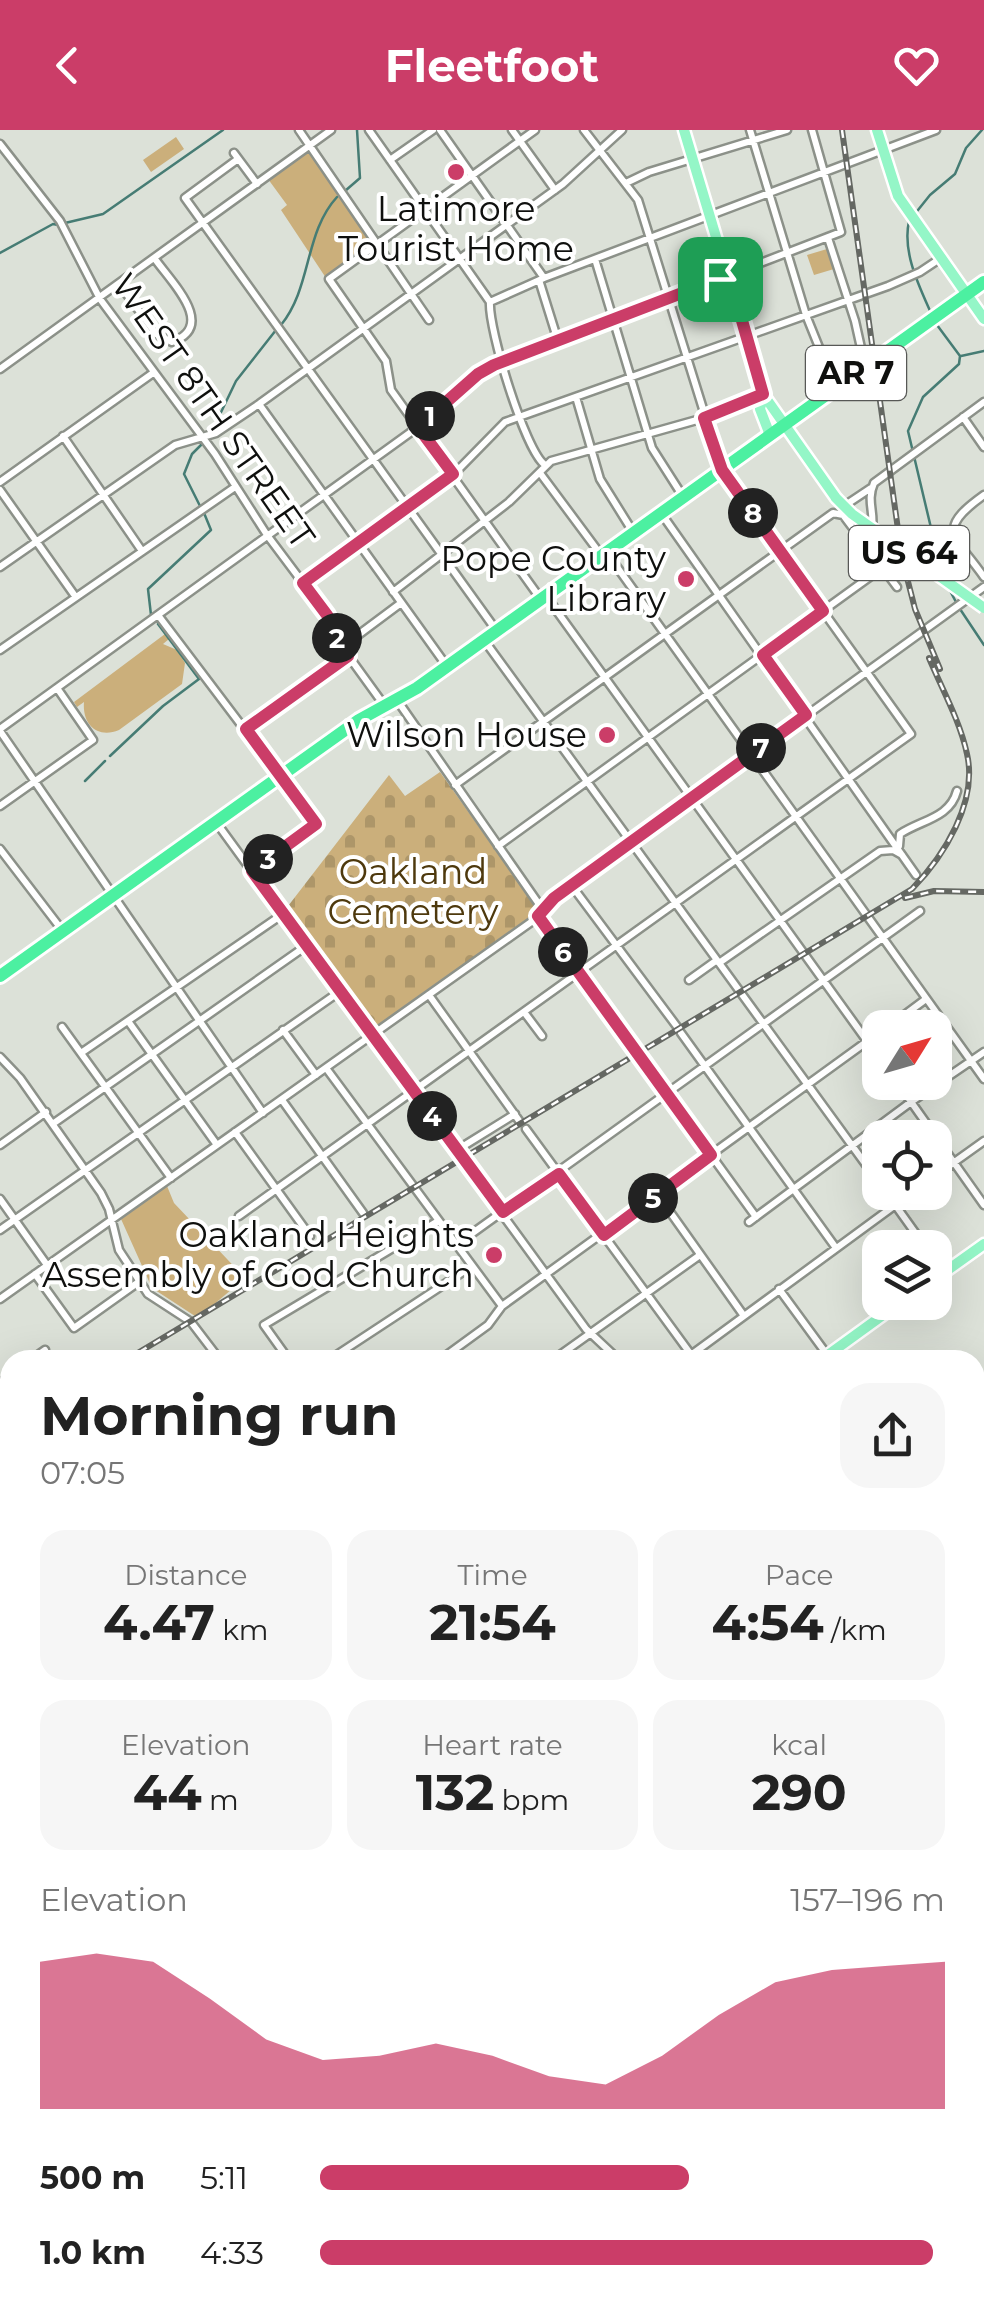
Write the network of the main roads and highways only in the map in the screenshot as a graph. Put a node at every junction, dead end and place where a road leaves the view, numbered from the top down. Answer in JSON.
{"nodes":[{"id":1,"x":684,"y":130,"type":"edge"},
{"id":2,"x":877,"y":130,"type":"edge"},
{"id":3,"x":984,"y":282,"type":"edge"},
{"id":4,"x":966,"y":294,"type":"junction"},
{"id":5,"x":984,"y":319,"type":"edge"},
{"id":6,"x":763,"y":394,"type":"junction"},
{"id":7,"x":784,"y":426,"type":"junction"},
{"id":8,"x":770,"y":435,"type":"junction"},
{"id":9,"x":984,"y":608,"type":"edge"},
{"id":10,"x":0,"y":976,"type":"edge"},
{"id":11,"x":984,"y":1244,"type":"edge"},
{"id":12,"x":952,"y":1267,"type":"edge"},
{"id":13,"x":877,"y":1320,"type":"edge"},
{"id":14,"x":838,"y":1350,"type":"edge"}],
"edges":[{"from":1,"to":6,"type":"main road","number":"US 64"},
{"from":2,"to":4,"type":"main road"},
{"from":3,"to":4,"type":"highway","number":"AR 7"},
{"from":4,"to":5,"type":"main road"},
{"from":4,"to":7,"type":"highway","number":"AR 7"},
{"from":6,"to":7,"type":"main road","number":"US 64"},
{"from":6,"to":8,"type":"main road"},
{"from":7,"to":8,"type":"highway","number":"AR 7"},
{"from":7,"to":9,"type":"main road","number":"US 64","bridge":true},
{"from":8,"to":10,"type":"highway","number":"AR 7"},
{"from":11,"to":12,"type":"main road"},
{"from":13,"to":14,"type":"main road"}]}
